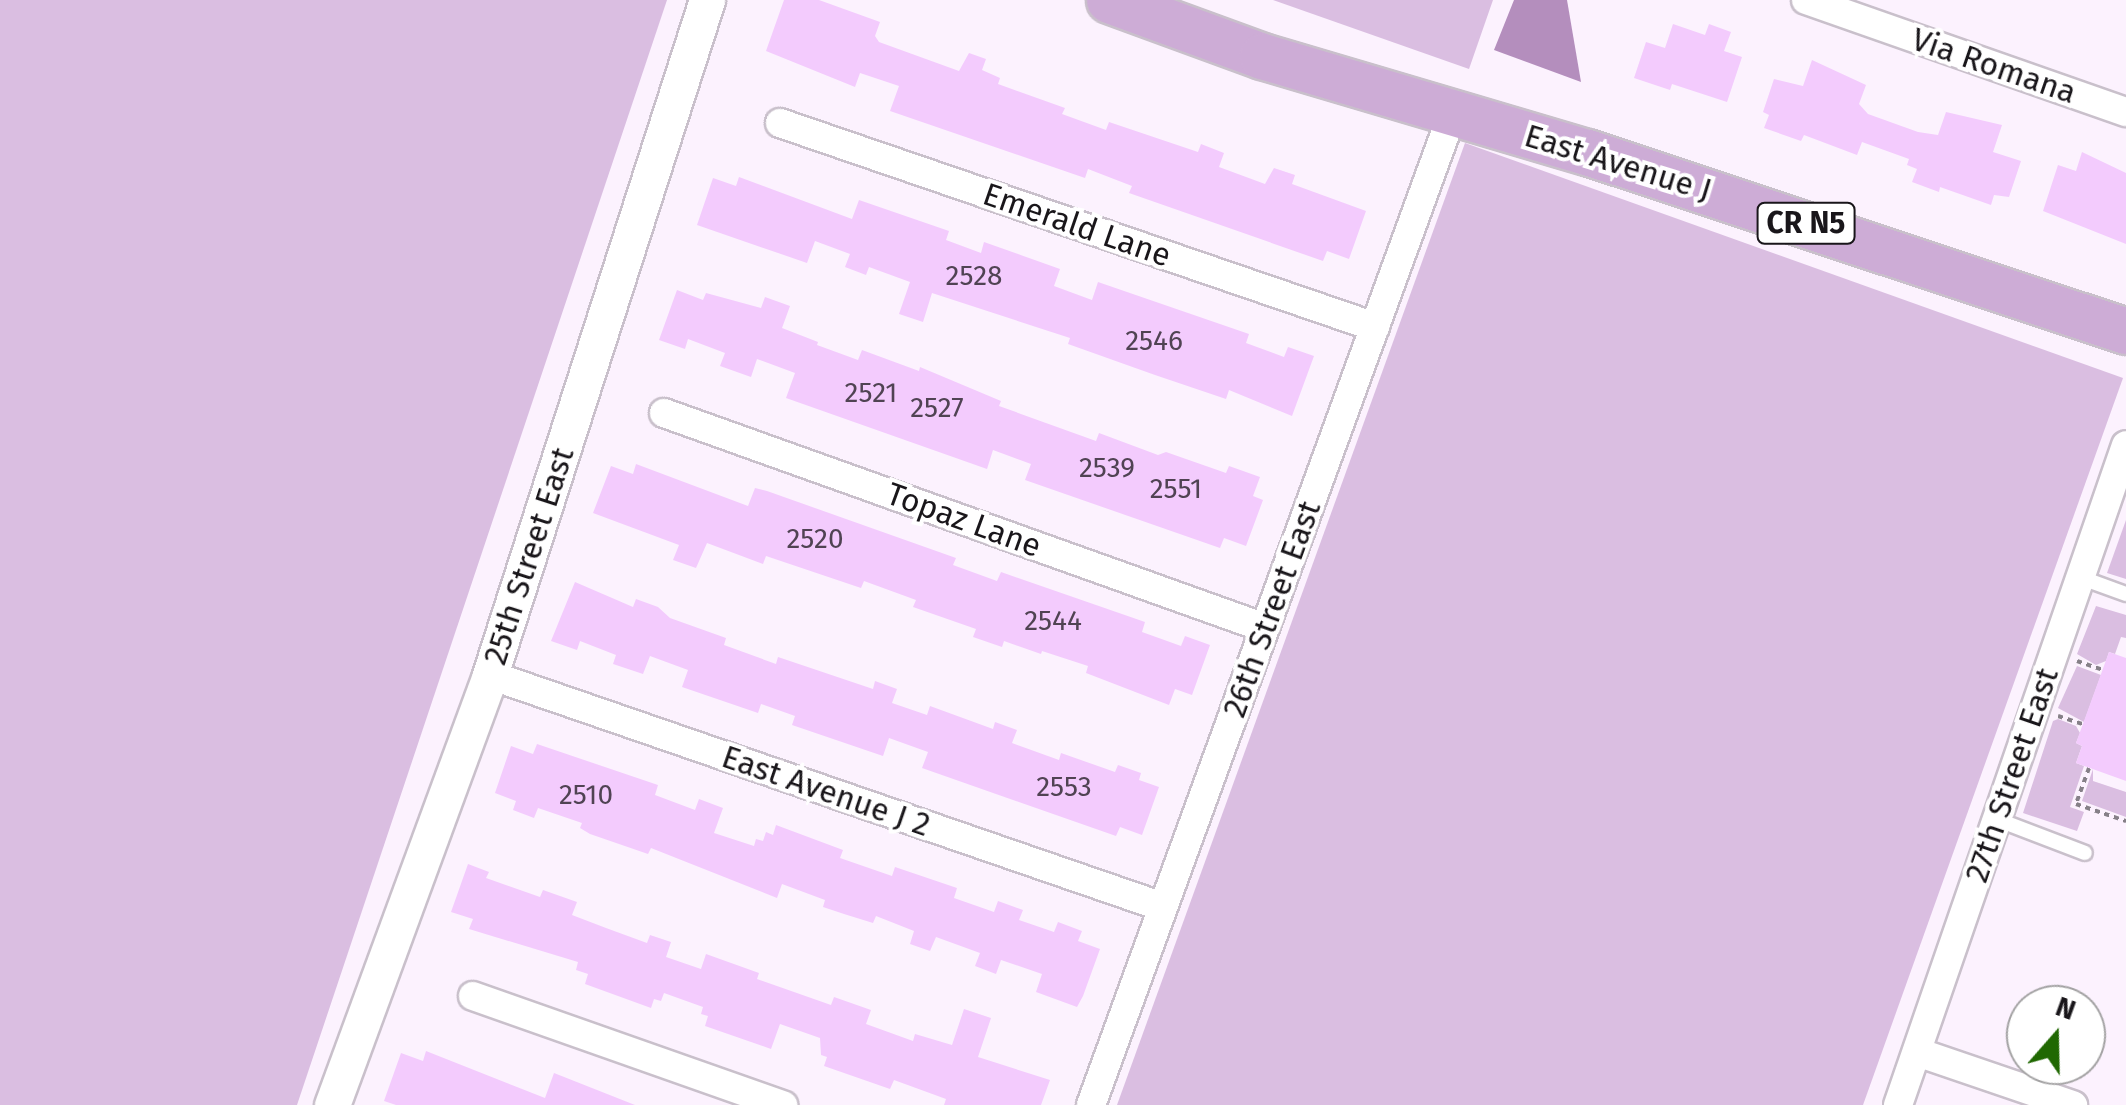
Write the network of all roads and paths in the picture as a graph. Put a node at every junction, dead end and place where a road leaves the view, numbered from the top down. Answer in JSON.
{"nodes":[{"id":1,"x":707,"y":0,"type":"edge"},
{"id":2,"x":1109,"y":0,"type":"edge"},
{"id":3,"x":1806,"y":0,"type":"edge"},
{"id":4,"x":1453,"y":112,"type":"junction"},
{"id":5,"x":2126,"y":112,"type":"edge"},
{"id":6,"x":780,"y":123,"type":"dead end"},
{"id":7,"x":1374,"y":326,"type":"junction"},
{"id":8,"x":2126,"y":331,"type":"edge"},
{"id":9,"x":664,"y":413,"type":"dead end"},
{"id":10,"x":2126,"y":445,"type":"edge"},
{"id":11,"x":2082,"y":578,"type":"junction"},
{"id":12,"x":2126,"y":594,"type":"edge"},
{"id":13,"x":1264,"y":628,"type":"junction"},
{"id":14,"x":2073,"y":660,"type":"dead end"},
{"id":15,"x":2102,"y":670,"type":"dead end"},
{"id":16,"x":490,"y":675,"type":"junction"},
{"id":17,"x":2054,"y":714,"type":"dead end"},
{"id":18,"x":2083,"y":724,"type":"dead end"},
{"id":19,"x":2089,"y":768,"type":"dead end"},
{"id":20,"x":1996,"y":820,"type":"junction"},
{"id":21,"x":2126,"y":821,"type":"edge"},
{"id":22,"x":2085,"y":853,"type":"dead end"},
{"id":23,"x":1162,"y":907,"type":"junction"},
{"id":24,"x":473,"y":996,"type":"dead end"},
{"id":25,"x":1917,"y":1052,"type":"junction"},
{"id":26,"x":332,"y":1105,"type":"edge"},
{"id":27,"x":783,"y":1105,"type":"edge"},
{"id":28,"x":1091,"y":1105,"type":"edge"},
{"id":29,"x":1898,"y":1105,"type":"edge"},
{"id":30,"x":2073,"y":1105,"type":"edge"}],
"edges":[{"from":1,"to":16,"type":"street","name":"25th Street East"},
{"from":2,"to":4,"type":"main road","name":"East Avenue J","number":"CR N5"},
{"from":3,"to":5,"type":"street","name":"Via Romana"},
{"from":4,"to":7,"type":"street","name":"26th Street East"},
{"from":4,"to":8,"type":"main road","name":"East Avenue J","number":"CR N5"},
{"from":6,"to":7,"type":"street","name":"Emerald Lane"},
{"from":7,"to":13,"type":"street","name":"26th Street East"},
{"from":9,"to":13,"type":"street","name":"Topaz Lane"},
{"from":10,"to":11,"type":"street","name":"27th Street East"},
{"from":11,"to":12,"type":"lane"},
{"from":11,"to":20,"type":"street","name":"27th Street East"},
{"from":13,"to":23,"type":"street","name":"26th Street East"},
{"from":14,"to":15,"type":"path"},
{"from":16,"to":23,"type":"street","name":"East Avenue J 2"},
{"from":16,"to":26,"type":"street","name":"25th Street East"},
{"from":17,"to":18,"type":"path"},
{"from":19,"to":21,"type":"path"},
{"from":20,"to":22,"type":"lane"},
{"from":20,"to":25,"type":"street","name":"27th Street East"},
{"from":23,"to":28,"type":"street","name":"26th Street East"},
{"from":24,"to":27,"type":"street"},
{"from":25,"to":29,"type":"street","name":"27th Street East"},
{"from":25,"to":30,"type":"street"}]}
